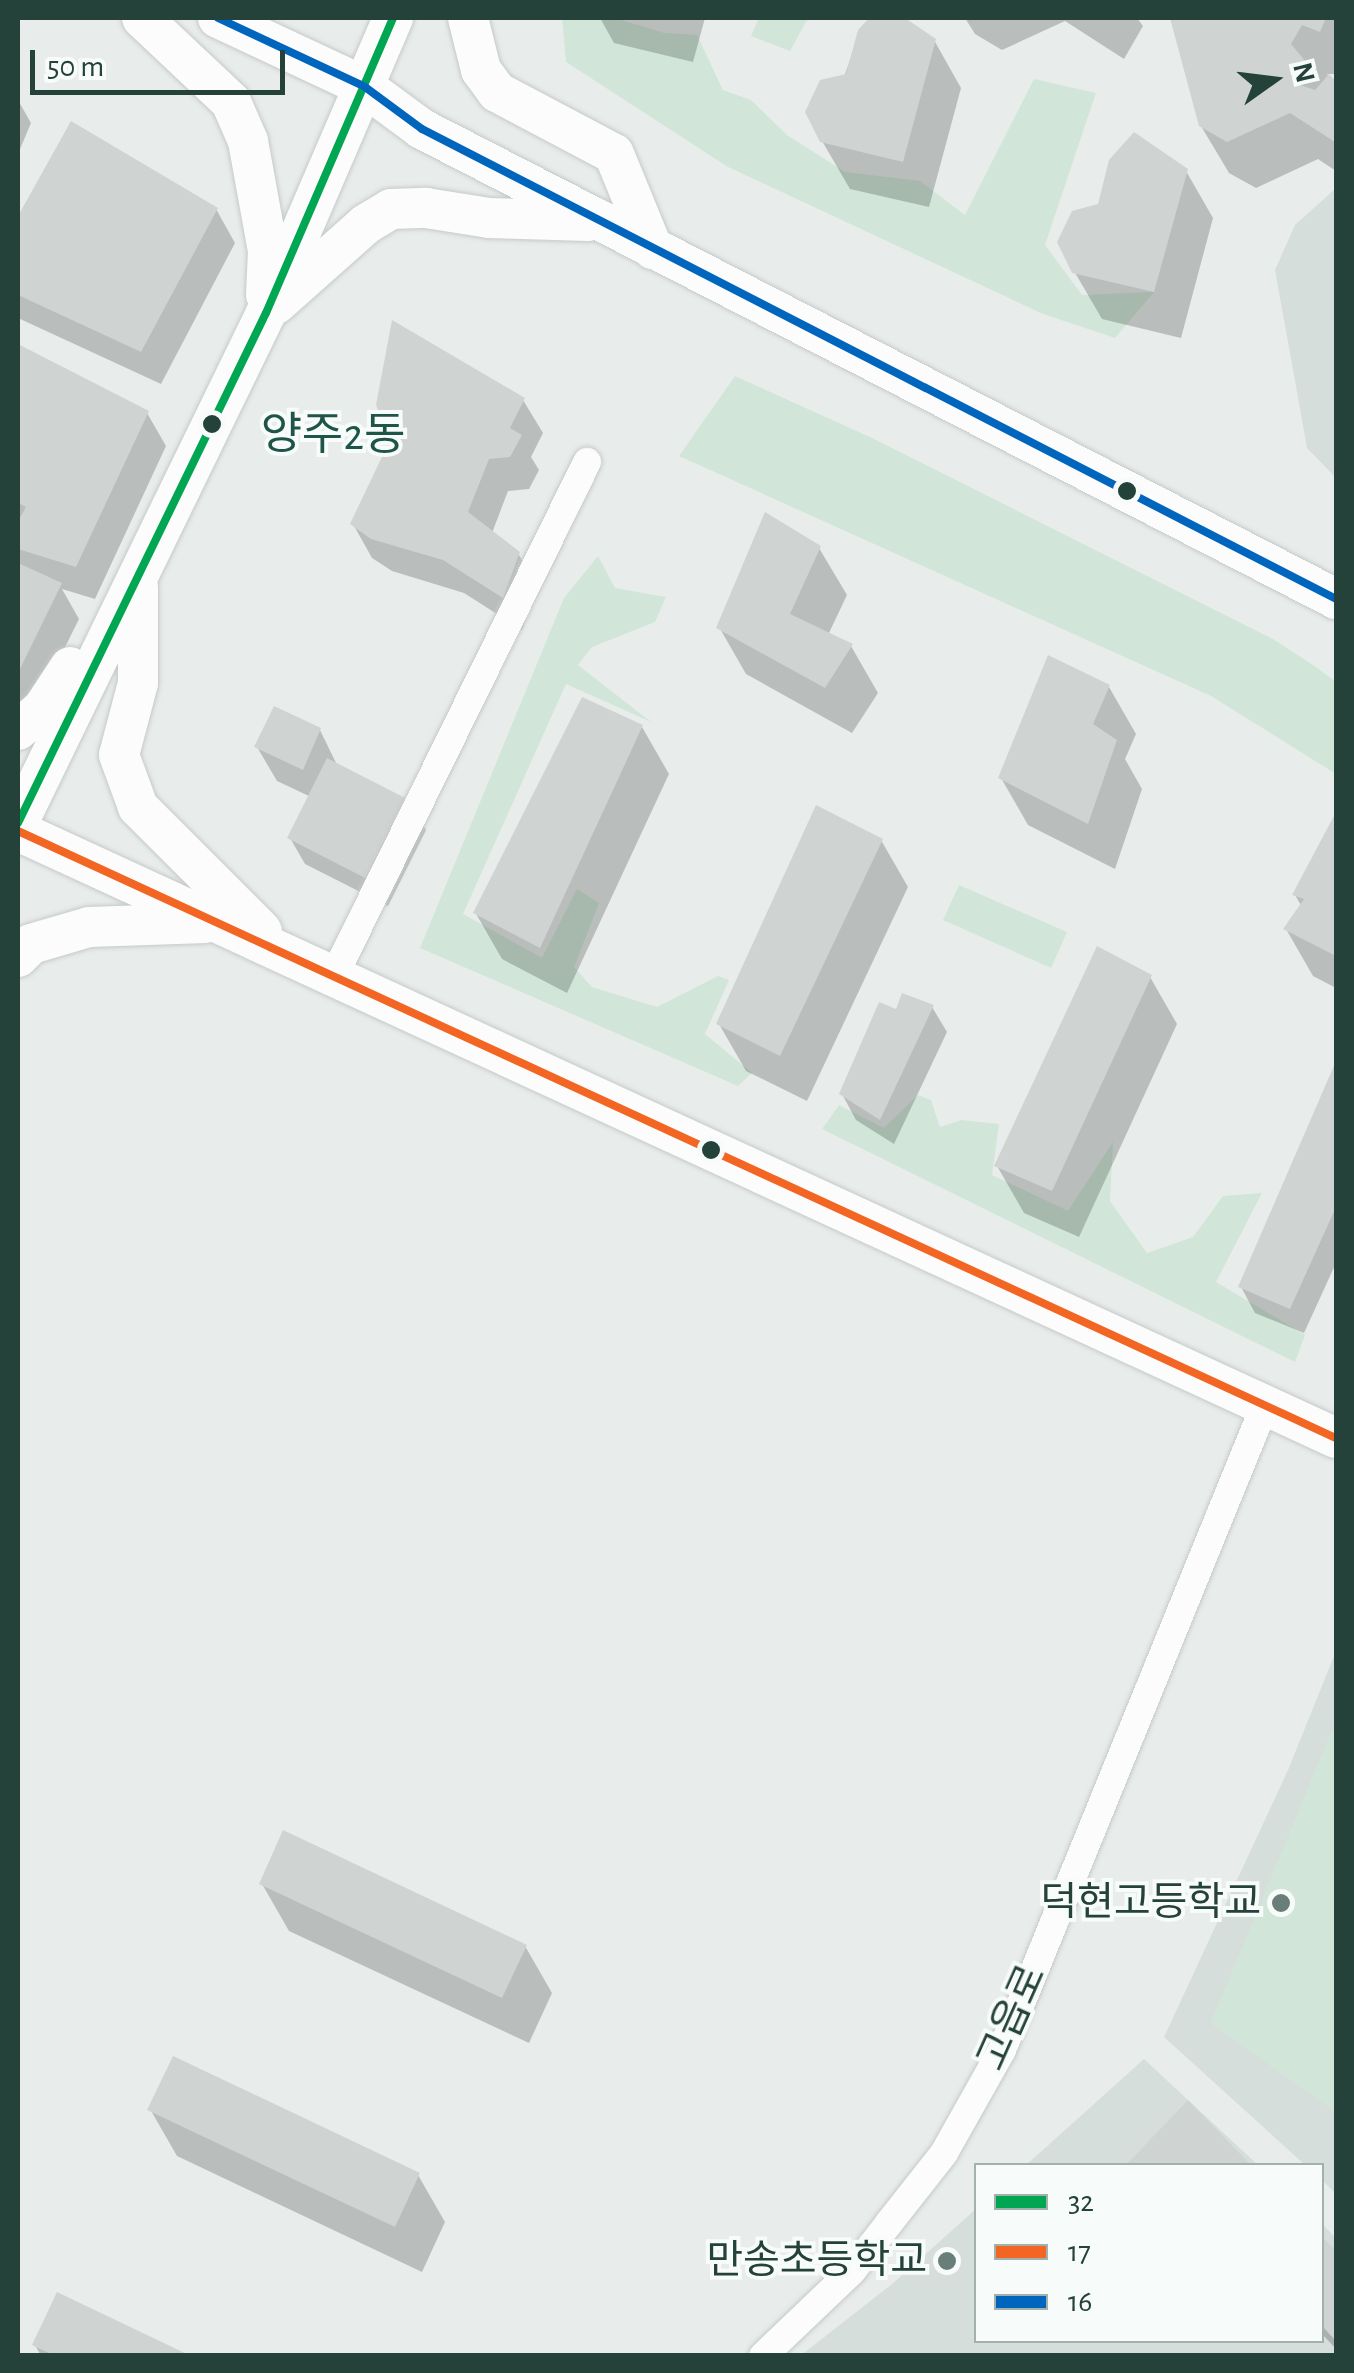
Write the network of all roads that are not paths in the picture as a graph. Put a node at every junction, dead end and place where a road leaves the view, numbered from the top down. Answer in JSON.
{"nodes":[{"id":1,"x":142,"y":18,"type":"edge"},
{"id":2,"x":218,"y":18,"type":"edge"},
{"id":3,"x":393,"y":18,"type":"edge"},
{"id":4,"x":468,"y":18,"type":"edge"},
{"id":5,"x":365,"y":87,"type":"junction"},
{"id":6,"x":601,"y":222,"type":"junction"},
{"id":7,"x":652,"y":249,"type":"junction"},
{"id":8,"x":266,"y":313,"type":"junction"},
{"id":9,"x":587,"y":462,"type":"dead end"},
{"id":10,"x":156,"y":539,"type":"junction"},
{"id":11,"x":138,"y":576,"type":"junction"},
{"id":12,"x":1336,"y":598,"type":"edge"},
{"id":13,"x":18,"y":730,"type":"edge"},
{"id":14,"x":18,"y":827,"type":"edge"},
{"id":15,"x":216,"y":922,"type":"junction"},
{"id":16,"x":287,"y":955,"type":"junction"},
{"id":17,"x":18,"y":957,"type":"edge"},
{"id":18,"x":334,"y":976,"type":"junction"},
{"id":19,"x":1265,"y":1405,"type":"junction"},
{"id":20,"x":1336,"y":1438,"type":"edge"},
{"id":21,"x":763,"y":2356,"type":"edge"}],
"edges":[{"from":1,"to":8,"type":"street"},
{"from":2,"to":5,"type":"street"},
{"from":3,"to":5,"type":"street"},
{"from":4,"to":7,"type":"street"},
{"from":5,"to":6,"type":"street"},
{"from":5,"to":8,"type":"street"},
{"from":6,"to":7,"type":"street"},
{"from":6,"to":8,"type":"street"},
{"from":7,"to":12,"type":"street"},
{"from":8,"to":10,"type":"street"},
{"from":9,"to":18,"type":"street"},
{"from":10,"to":11,"type":"street"},
{"from":10,"to":13,"type":"street"},
{"from":11,"to":14,"type":"street"},
{"from":11,"to":16,"type":"street"},
{"from":14,"to":15,"type":"street"},
{"from":15,"to":16,"type":"street"},
{"from":15,"to":17,"type":"street"},
{"from":16,"to":18,"type":"street"},
{"from":18,"to":19,"type":"street"},
{"from":19,"to":20,"type":"street"},
{"from":19,"to":21,"type":"street","name":"고읍로"}]}
